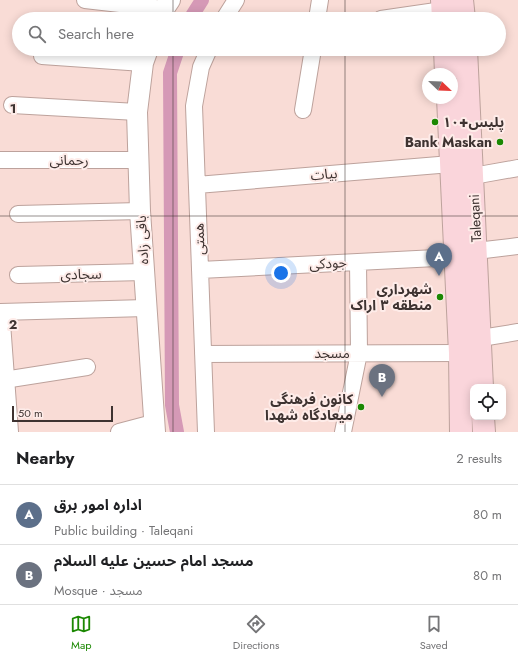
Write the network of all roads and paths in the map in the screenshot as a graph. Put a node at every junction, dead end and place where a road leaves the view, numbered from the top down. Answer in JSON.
{"nodes":[{"id":1,"x":85,"y":0,"type":"edge"},
{"id":2,"x":236,"y":0,"type":"edge"},
{"id":3,"x":320,"y":0,"type":"edge"},
{"id":4,"x":462,"y":0,"type":"edge"},
{"id":5,"x":164,"y":9,"type":"edge"},
{"id":6,"x":443,"y":10,"type":"edge"},
{"id":7,"x":228,"y":12,"type":"edge"},
{"id":8,"x":318,"y":12,"type":"edge"},
{"id":9,"x":429,"y":12,"type":"edge"},
{"id":10,"x":463,"y":12,"type":"edge"},
{"id":11,"x":42,"y":56,"type":"dead end"},
{"id":12,"x":146,"y":56,"type":"edge"},
{"id":13,"x":206,"y":56,"type":"edge"},
{"id":14,"x":311,"y":56,"type":"edge"},
{"id":15,"x":445,"y":56,"type":"edge"},
{"id":16,"x":466,"y":56,"type":"edge"},
{"id":17,"x":446,"y":68,"type":"edge"},
{"id":18,"x":448,"y":104,"type":"edge"},
{"id":19,"x":12,"y":105,"type":"dead end"},
{"id":20,"x":303,"y":110,"type":"dead end"},
{"id":21,"x":137,"y":112,"type":"junction"},
{"id":22,"x":0,"y":160,"type":"edge"},
{"id":23,"x":138,"y":160,"type":"junction"},
{"id":24,"x":451,"y":164,"type":"junction"},
{"id":25,"x":518,"y":168,"type":"edge"},
{"id":26,"x":473,"y":176,"type":"junction"},
{"id":27,"x":197,"y":185,"type":"junction"},
{"id":28,"x":140,"y":211,"type":"junction"},
{"id":29,"x":18,"y":214,"type":"dead end"},
{"id":30,"x":518,"y":246,"type":"edge"},
{"id":31,"x":466,"y":254,"type":"junction"},
{"id":32,"x":358,"y":262,"type":"junction"},
{"id":33,"x":200,"y":270,"type":"junction"},
{"id":34,"x":144,"y":272,"type":"junction"},
{"id":35,"x":18,"y":275,"type":"dead end"},
{"id":36,"x":146,"y":308,"type":"junction"},
{"id":37,"x":0,"y":312,"type":"edge"},
{"id":38,"x":0,"y":323,"type":"edge"},
{"id":39,"x":518,"y":332,"type":"edge"},
{"id":40,"x":481,"y":338,"type":"junction"},
{"id":41,"x":1,"y":345,"type":"edge"},
{"id":42,"x":359,"y":353,"type":"junction"},
{"id":43,"x":460,"y":353,"type":"junction"},
{"id":44,"x":203,"y":354,"type":"junction"},
{"id":45,"x":87,"y":367,"type":"dead end"},
{"id":46,"x":4,"y":380,"type":"junction"},
{"id":47,"x":482,"y":384,"type":"edge"},
{"id":48,"x":483,"y":420,"type":"edge"},
{"id":49,"x":154,"y":428,"type":"edge"},
{"id":50,"x":8,"y":432,"type":"edge"},
{"id":51,"x":119,"y":432,"type":"edge"},
{"id":52,"x":206,"y":432,"type":"edge"},
{"id":53,"x":343,"y":432,"type":"edge"},
{"id":54,"x":461,"y":432,"type":"edge"},
{"id":55,"x":484,"y":432,"type":"edge"}],
"edges":[{"from":1,"to":5,"type":"street"},
{"from":2,"to":7,"type":"street"},
{"from":3,"to":8,"type":"street"},
{"from":4,"to":10,"type":"main road"},
{"from":6,"to":9,"type":"street"},
{"from":11,"to":12,"type":"street"},
{"from":12,"to":21,"type":"street","name":"باقی زاده"},
{"from":13,"to":27,"type":"street","name":"همتی"},
{"from":14,"to":20,"type":"street"},
{"from":15,"to":17,"type":"main road"},
{"from":16,"to":26,"type":"main road","name":"Taleqani"},
{"from":18,"to":24,"type":"main road","name":"Taleqani"},
{"from":19,"to":21,"type":"street"},
{"from":21,"to":23,"type":"street","name":"باقی زاده"},
{"from":22,"to":23,"type":"street","name":"رحمانی"},
{"from":23,"to":28,"type":"street","name":"باقی زاده"},
{"from":24,"to":27,"type":"street","name":"بیات"},
{"from":24,"to":31,"type":"main road","name":"Taleqani"},
{"from":25,"to":26,"type":"street"},
{"from":26,"to":31,"type":"main road","name":"Taleqani"},
{"from":27,"to":33,"type":"street","name":"همتی"},
{"from":28,"to":29,"type":"street"},
{"from":28,"to":34,"type":"street","name":"باقی زاده"},
{"from":30,"to":31,"type":"street","name":"جودکی"},
{"from":31,"to":32,"type":"street","name":"جودکی"},
{"from":31,"to":40,"type":"main road","name":"Taleqani"},
{"from":31,"to":43,"type":"main road","name":"Taleqani"},
{"from":32,"to":33,"type":"street","name":"جودکی"},
{"from":32,"to":42,"type":"street"},
{"from":33,"to":44,"type":"street","name":"همتی"},
{"from":34,"to":35,"type":"street","name":"سجادی"},
{"from":34,"to":36,"type":"street","name":"باقی زاده"},
{"from":36,"to":37,"type":"street"},
{"from":36,"to":49,"type":"street","name":"باقی زاده"},
{"from":38,"to":41,"type":"street"},
{"from":39,"to":40,"type":"street"},
{"from":40,"to":47,"type":"main road","name":"Taleqani"},
{"from":41,"to":46,"type":"street"},
{"from":42,"to":43,"type":"street","name":"مسجد"},
{"from":42,"to":44,"type":"street","name":"مسجد"},
{"from":42,"to":53,"type":"street"},
{"from":43,"to":54,"type":"main road","name":"Taleqani"},
{"from":44,"to":52,"type":"street","name":"همتی"},
{"from":45,"to":46,"type":"street"},
{"from":46,"to":50,"type":"street"},
{"from":48,"to":55,"type":"main road"},
{"from":49,"to":51,"type":"street"}]}
